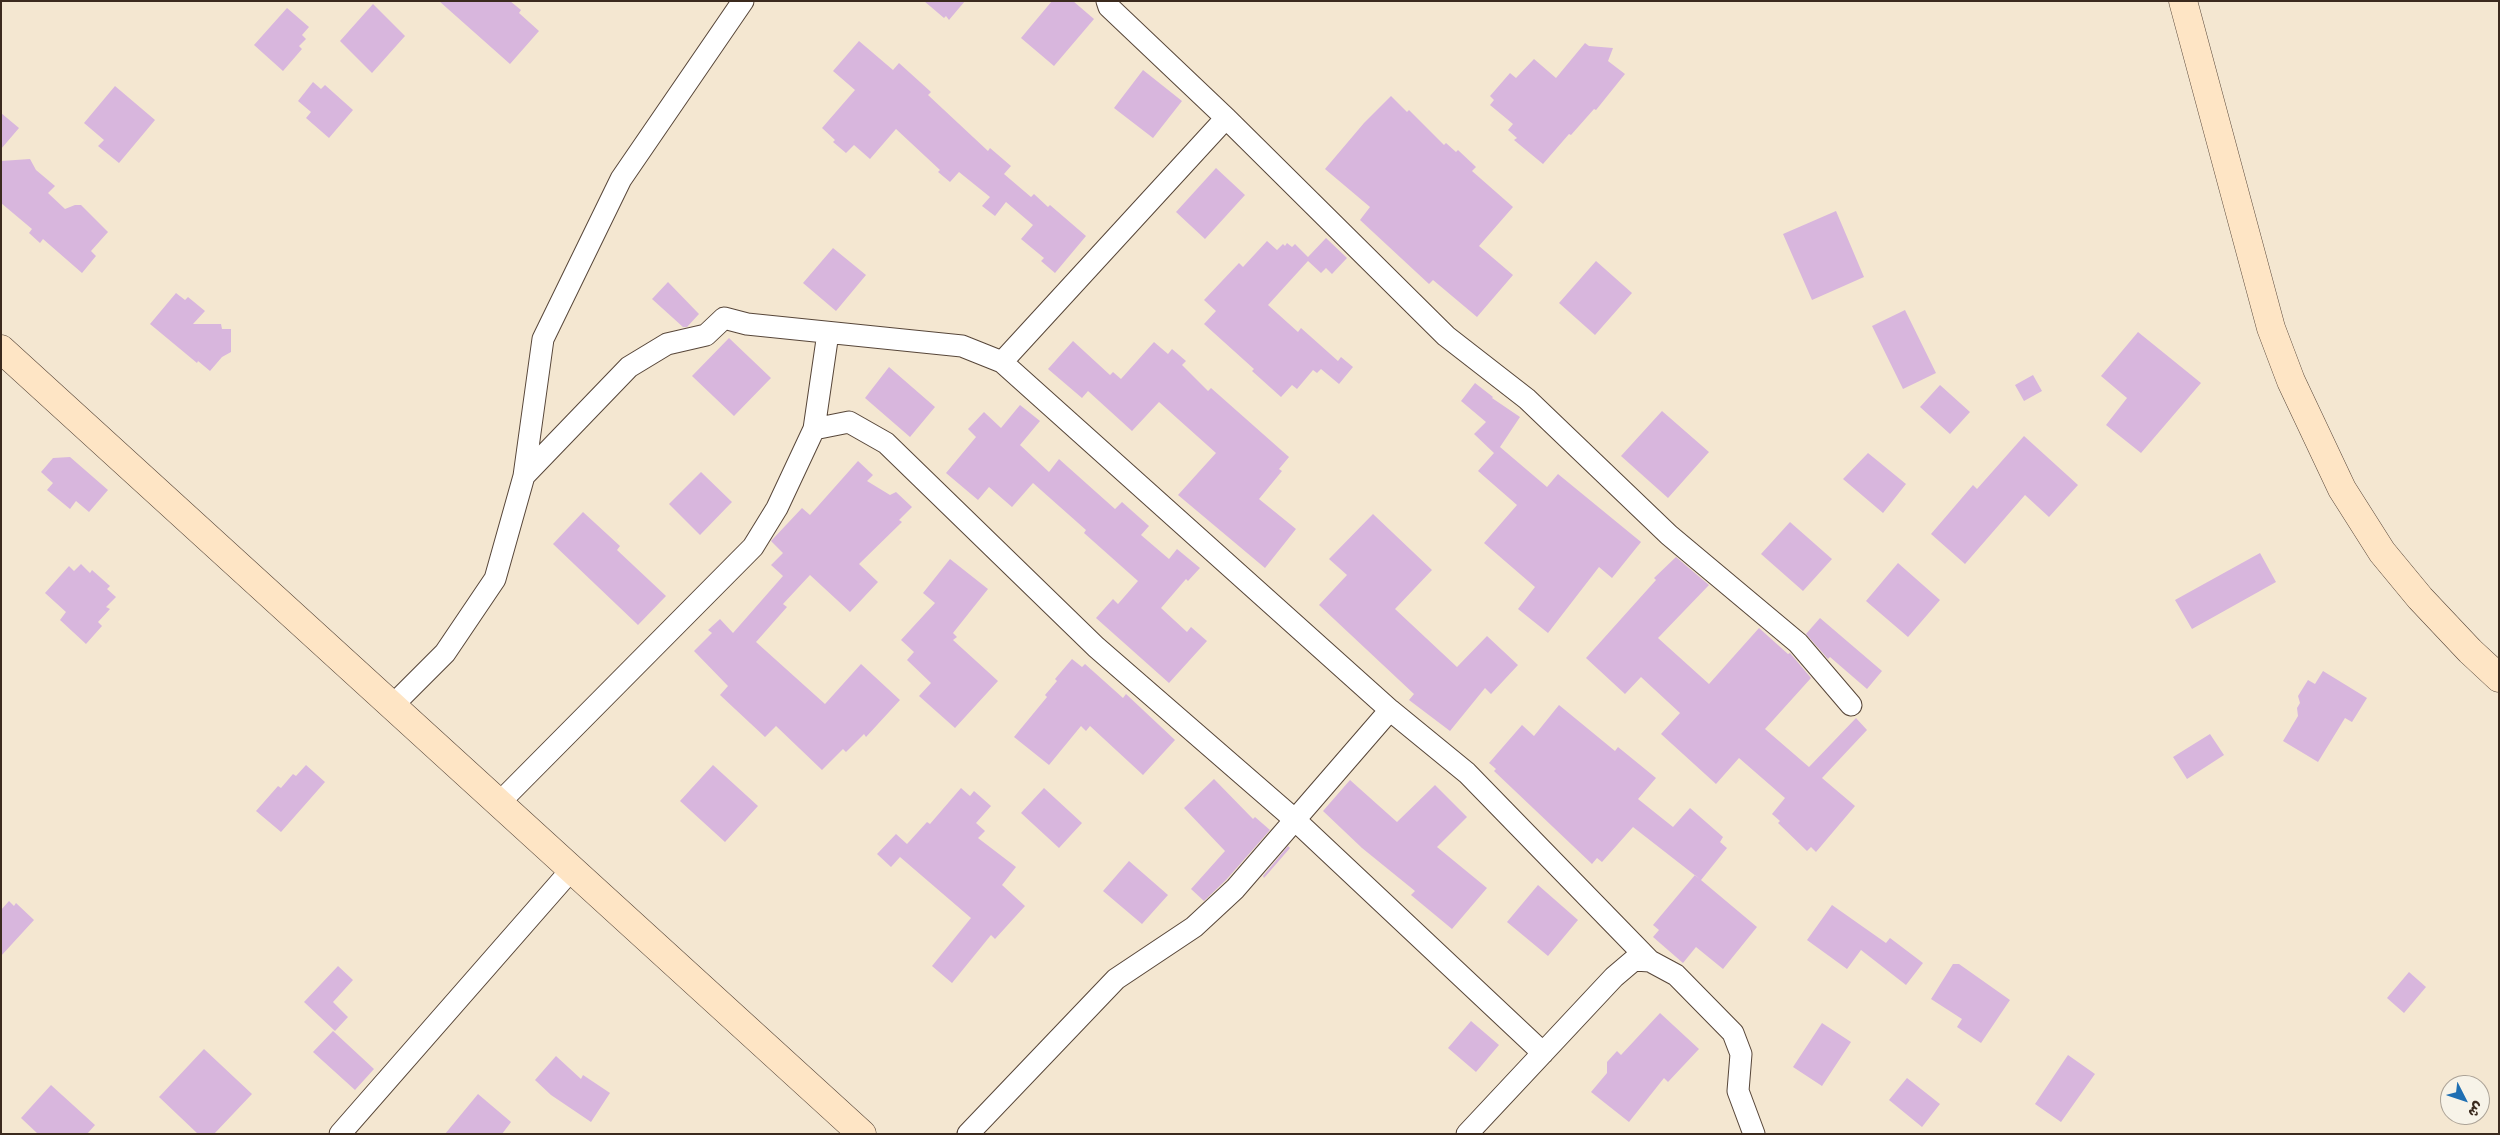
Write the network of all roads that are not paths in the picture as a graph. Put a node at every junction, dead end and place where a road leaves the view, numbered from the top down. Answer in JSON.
{"nodes":[{"id":1,"x":743,"y":1,"type":"edge"},
{"id":2,"x":1107,"y":1,"type":"edge"},
{"id":3,"x":2184,"y":1,"type":"edge"},
{"id":4,"x":1226,"y":118,"type":"junction"},
{"id":5,"x":828,"y":333,"type":"junction"},
{"id":6,"x":1,"y":349,"type":"edge"},
{"id":7,"x":1002,"y":362,"type":"junction"},
{"id":8,"x":814,"y":429,"type":"junction"},
{"id":9,"x":524,"y":476,"type":"junction"},
{"id":10,"x":2499,"y":678,"type":"edge"},
{"id":11,"x":393,"y":705,"type":"junction"},
{"id":12,"x":1850,"y":705,"type":"dead end"},
{"id":13,"x":1390,"y":710,"type":"junction"},
{"id":14,"x":500,"y":803,"type":"junction"},
{"id":15,"x":1294,"y":819,"type":"junction"},
{"id":16,"x":572,"y":869,"type":"junction"},
{"id":17,"x":1650,"y":961,"type":"junction"},
{"id":18,"x":1543,"y":1053,"type":"junction"},
{"id":19,"x":340,"y":1134,"type":"edge"},
{"id":20,"x":862,"y":1134,"type":"edge"},
{"id":21,"x":968,"y":1134,"type":"edge"},
{"id":22,"x":1467,"y":1134,"type":"edge"},
{"id":23,"x":1754,"y":1134,"type":"edge"}],
"edges":[{"from":1,"to":9,"type":"street"},
{"from":2,"to":4,"type":"street"},
{"from":3,"to":10,"type":"street"},
{"from":4,"to":7,"type":"street"},
{"from":4,"to":12,"type":"street"},
{"from":5,"to":7,"type":"street"},
{"from":5,"to":8,"type":"street"},
{"from":5,"to":9,"type":"street"},
{"from":6,"to":11,"type":"street"},
{"from":7,"to":13,"type":"street"},
{"from":8,"to":14,"type":"street"},
{"from":8,"to":15,"type":"street"},
{"from":9,"to":11,"type":"street"},
{"from":11,"to":14,"type":"street"},
{"from":13,"to":15,"type":"street"},
{"from":13,"to":17,"type":"street"},
{"from":14,"to":16,"type":"street"},
{"from":15,"to":18,"type":"street"},
{"from":15,"to":21,"type":"street"},
{"from":16,"to":19,"type":"street"},
{"from":16,"to":20,"type":"street"},
{"from":17,"to":18,"type":"street"},
{"from":17,"to":23,"type":"street"},
{"from":18,"to":22,"type":"street"}]}
